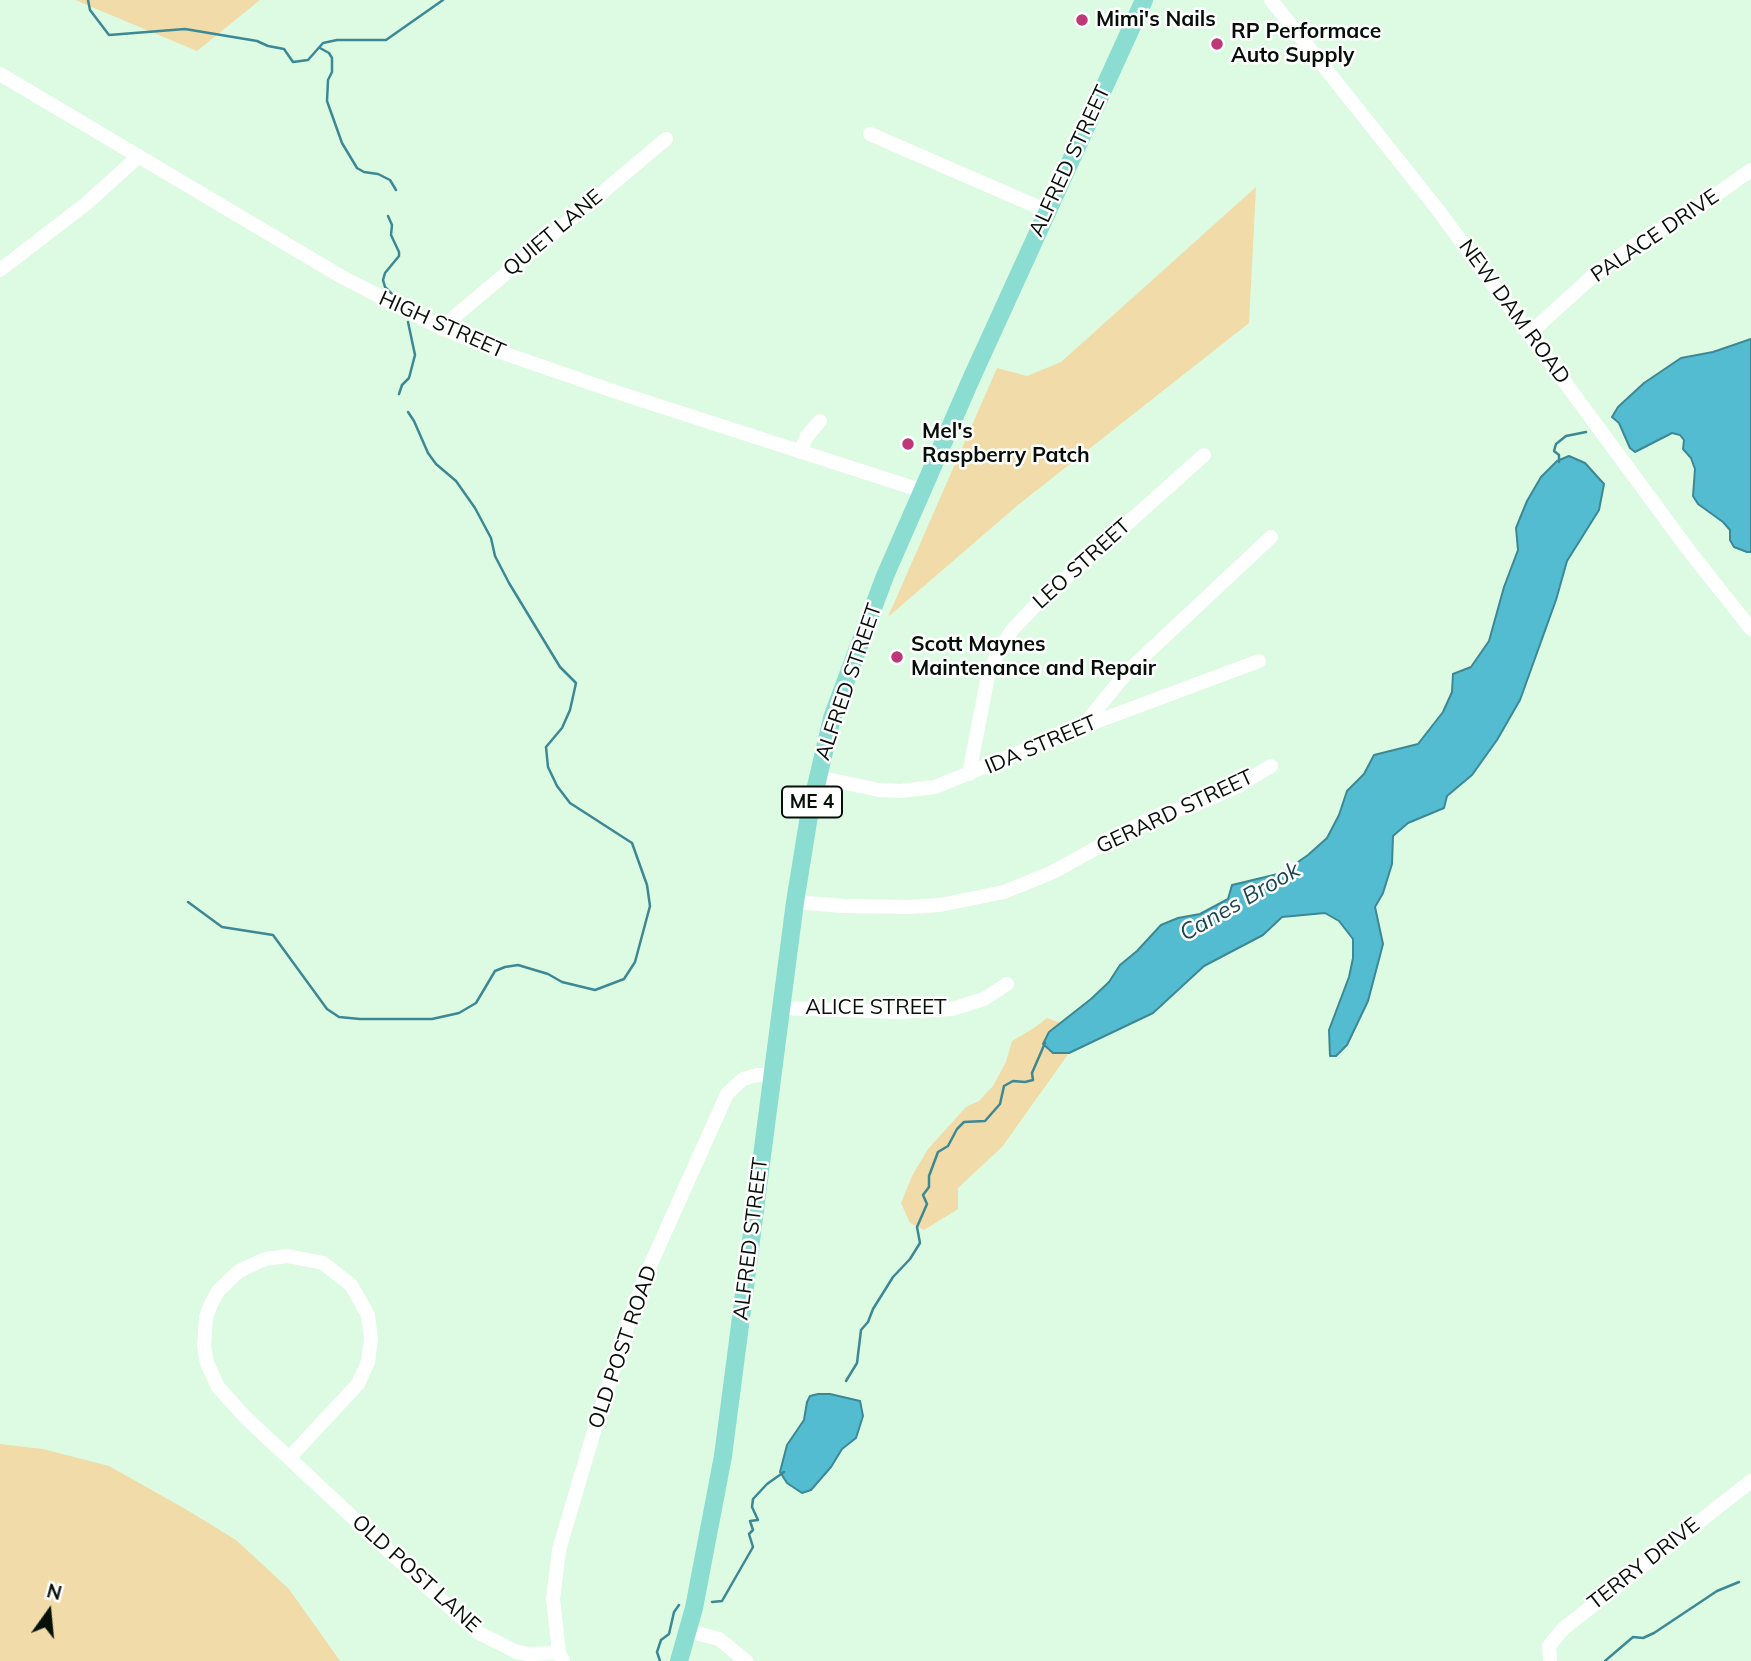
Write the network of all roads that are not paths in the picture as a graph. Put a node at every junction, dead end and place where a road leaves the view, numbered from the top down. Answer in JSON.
{"nodes":[{"id":1,"x":1144,"y":0,"type":"edge"},
{"id":2,"x":1271,"y":0,"type":"edge"},
{"id":3,"x":0,"y":74,"type":"edge"},
{"id":4,"x":870,"y":134,"type":"dead end"},
{"id":5,"x":666,"y":139,"type":"dead end"},
{"id":6,"x":139,"y":156,"type":"junction"},
{"id":7,"x":1751,"y":170,"type":"edge"},
{"id":8,"x":1047,"y":211,"type":"junction"},
{"id":9,"x":0,"y":270,"type":"edge"},
{"id":10,"x":441,"y":328,"type":"junction"},
{"id":11,"x":1530,"y":333,"type":"junction"},
{"id":12,"x":820,"y":421,"type":"dead end"},
{"id":13,"x":800,"y":452,"type":"junction"},
{"id":14,"x":1204,"y":455,"type":"dead end"},
{"id":15,"x":923,"y":491,"type":"junction"},
{"id":16,"x":1271,"y":537,"type":"dead end"},
{"id":17,"x":1751,"y":629,"type":"edge"},
{"id":18,"x":1259,"y":661,"type":"dead end"},
{"id":19,"x":1082,"y":727,"type":"junction"},
{"id":20,"x":1271,"y":766,"type":"dead end"},
{"id":21,"x":969,"y":774,"type":"junction"},
{"id":22,"x":817,"y":777,"type":"junction"},
{"id":23,"x":795,"y":902,"type":"junction"},
{"id":24,"x":1007,"y":984,"type":"dead end"},
{"id":25,"x":782,"y":1008,"type":"junction"},
{"id":26,"x":772,"y":1074,"type":"junction"},
{"id":27,"x":289,"y":1458,"type":"junction"},
{"id":28,"x":1751,"y":1481,"type":"edge"},
{"id":29,"x":688,"y":1630,"type":"junction"},
{"id":30,"x":561,"y":1657,"type":"edge"},
{"id":31,"x":1549,"y":1658,"type":"edge"},
{"id":32,"x":679,"y":1661,"type":"edge"},
{"id":33,"x":746,"y":1661,"type":"edge"}],
"edges":[{"from":1,"to":8,"type":"main road","name":"ALFRED STREET","number":"ME 4"},
{"from":2,"to":11,"type":"street","name":"NEW DAM ROAD"},
{"from":3,"to":6,"type":"street","name":"HIGH STREET"},
{"from":4,"to":8,"type":"street"},
{"from":5,"to":10,"type":"street","name":"QUIET LANE"},
{"from":6,"to":9,"type":"street"},
{"from":6,"to":10,"type":"street","name":"HIGH STREET"},
{"from":7,"to":11,"type":"street","name":"PALACE DRIVE"},
{"from":8,"to":15,"type":"main road","name":"ALFRED STREET","number":"ME 4"},
{"from":10,"to":13,"type":"street","name":"HIGH STREET"},
{"from":11,"to":17,"type":"street","name":"NEW DAM ROAD"},
{"from":12,"to":13,"type":"street"},
{"from":13,"to":15,"type":"street","name":"HIGH STREET"},
{"from":14,"to":21,"type":"street","name":"LEO STREET"},
{"from":15,"to":22,"type":"main road","name":"ALFRED STREET","number":"ME 4"},
{"from":16,"to":19,"type":"street"},
{"from":18,"to":19,"type":"street","name":"IDA STREET"},
{"from":19,"to":21,"type":"street","name":"IDA STREET"},
{"from":20,"to":23,"type":"street","name":"GERARD STREET"},
{"from":21,"to":22,"type":"street","name":"IDA STREET"},
{"from":22,"to":23,"type":"main road","name":"ALFRED STREET","number":"ME 4"},
{"from":23,"to":25,"type":"main road","name":"ALFRED STREET","number":"ME 4"},
{"from":24,"to":25,"type":"street","name":"ALICE STREET"},
{"from":25,"to":26,"type":"main road","name":"ALFRED STREET","number":"ME 4"},
{"from":26,"to":29,"type":"main road","name":"ALFRED STREET","number":"ME 4"},
{"from":26,"to":30,"type":"street","name":"OLD POST ROAD"},
{"from":27,"to":27,"type":"street","name":"OLD POST LANE"},
{"from":27,"to":30,"type":"street","name":"OLD POST LANE"},
{"from":28,"to":31,"type":"street","name":"TERRY DRIVE"},
{"from":29,"to":32,"type":"main road","name":"ALFRED STREET","number":"ME 4"},
{"from":29,"to":33,"type":"street"}]}
